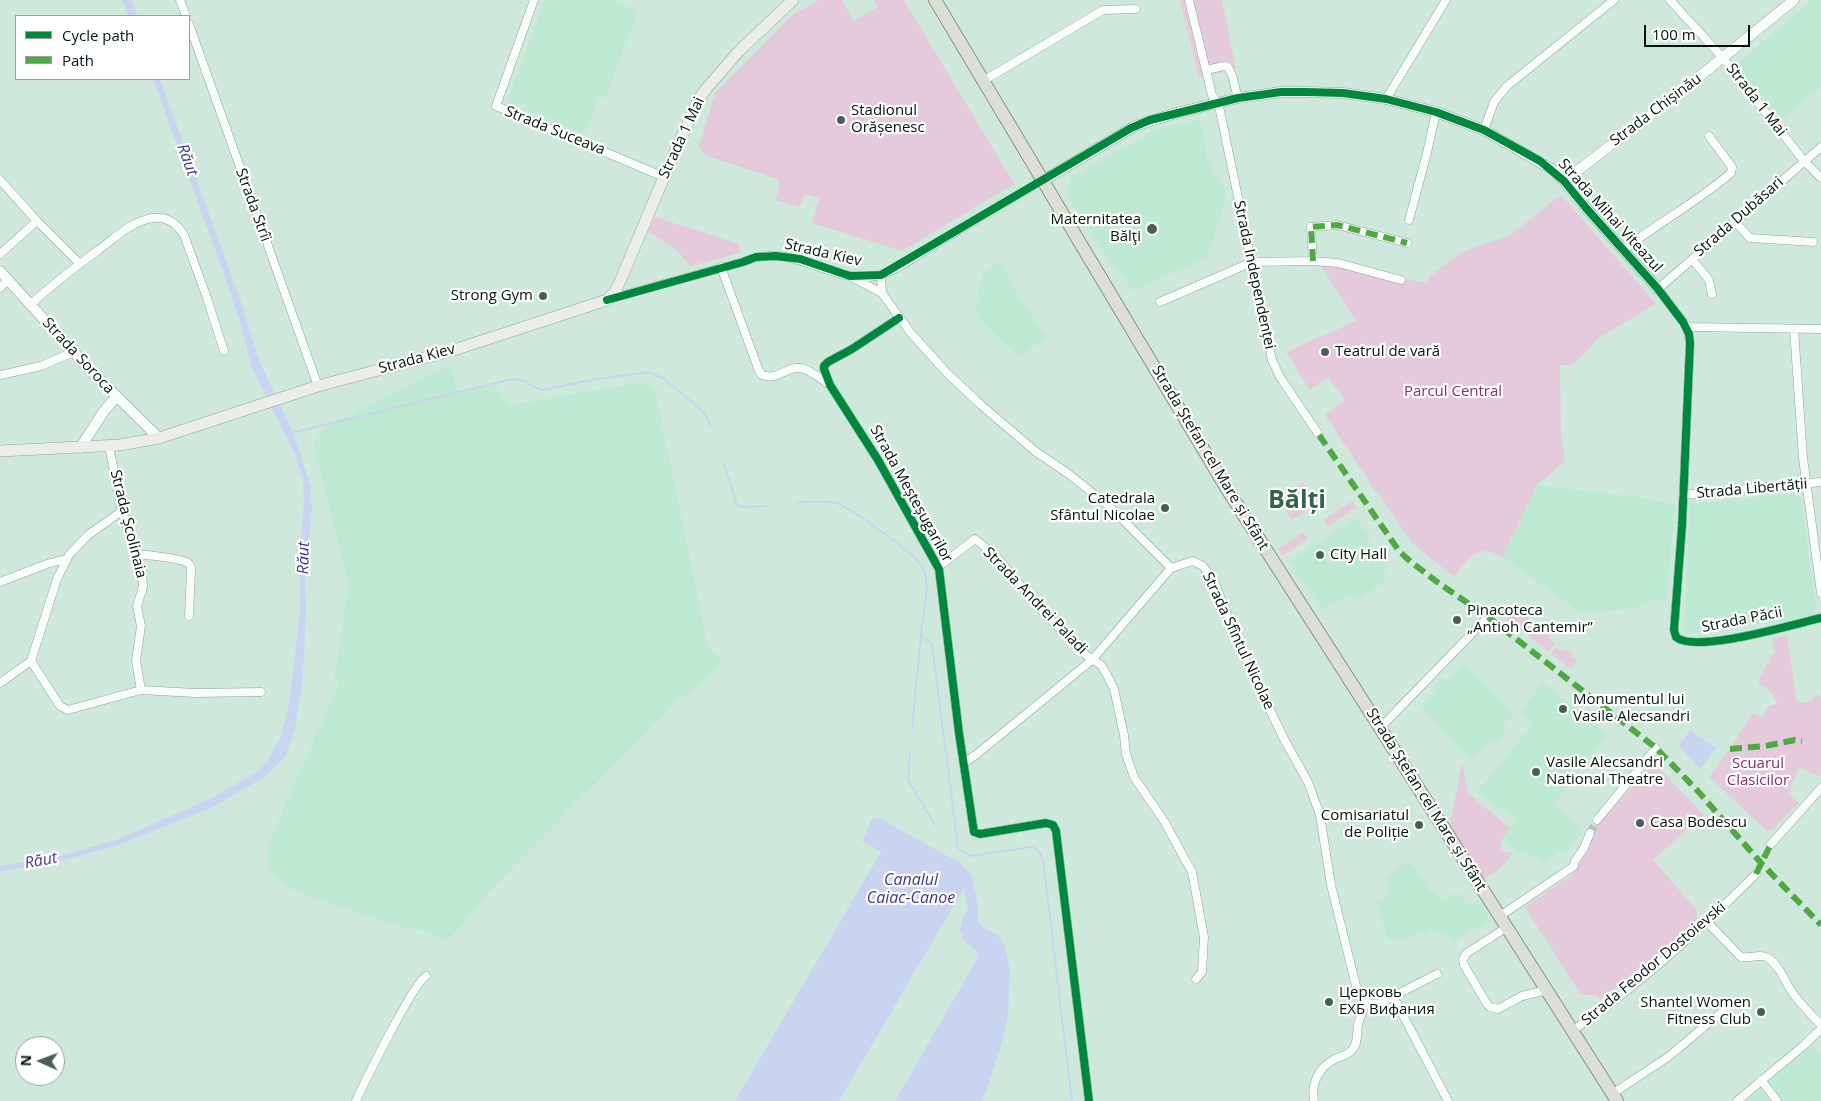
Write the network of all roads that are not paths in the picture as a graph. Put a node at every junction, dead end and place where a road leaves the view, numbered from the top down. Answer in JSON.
{"nodes":[{"id":1,"x":180,"y":0,"type":"edge"},
{"id":2,"x":534,"y":0,"type":"edge"},
{"id":3,"x":793,"y":0,"type":"edge"},
{"id":4,"x":936,"y":0,"type":"edge"},
{"id":5,"x":1189,"y":0,"type":"edge"},
{"id":6,"x":1446,"y":0,"type":"edge"},
{"id":7,"x":1614,"y":0,"type":"edge"},
{"id":8,"x":1670,"y":0,"type":"edge"},
{"id":9,"x":1794,"y":0,"type":"edge"},
{"id":10,"x":1136,"y":8,"type":"dead end"},
{"id":11,"x":186,"y":15,"type":"edge"},
{"id":12,"x":190,"y":27,"type":"edge"},
{"id":13,"x":1723,"y":58,"type":"junction"},
{"id":14,"x":1206,"y":70,"type":"junction"},
{"id":15,"x":983,"y":81,"type":"junction"},
{"id":16,"x":1238,"y":98,"type":"junction"},
{"id":17,"x":1386,"y":99,"type":"junction"},
{"id":18,"x":1218,"y":103,"type":"junction"},
{"id":19,"x":1436,"y":112,"type":"junction"},
{"id":20,"x":1484,"y":130,"type":"junction"},
{"id":21,"x":1710,"y":136,"type":"dead end"},
{"id":22,"x":1821,"y":147,"type":"edge"},
{"id":23,"x":1804,"y":161,"type":"junction"},
{"id":24,"x":664,"y":177,"type":"junction"},
{"id":25,"x":1821,"y":178,"type":"edge"},
{"id":26,"x":0,"y":180,"type":"edge"},
{"id":27,"x":1042,"y":180,"type":"junction"},
{"id":28,"x":1564,"y":181,"type":"junction"},
{"id":29,"x":1408,"y":220,"type":"dead end"},
{"id":30,"x":37,"y":221,"type":"junction"},
{"id":31,"x":1734,"y":221,"type":"junction"},
{"id":32,"x":1814,"y":242,"type":"dead end"},
{"id":33,"x":1406,"y":243,"type":"dead end"},
{"id":34,"x":1623,"y":250,"type":"junction"},
{"id":35,"x":0,"y":254,"type":"edge"},
{"id":36,"x":1692,"y":259,"type":"junction"},
{"id":37,"x":1313,"y":260,"type":"junction"},
{"id":38,"x":1252,"y":262,"type":"junction"},
{"id":39,"x":79,"y":263,"type":"junction"},
{"id":40,"x":721,"y":267,"type":"junction"},
{"id":41,"x":0,"y":270,"type":"edge"},
{"id":42,"x":882,"y":275,"type":"junction"},
{"id":43,"x":850,"y":276,"type":"junction"},
{"id":44,"x":8,"y":280,"type":"junction"},
{"id":45,"x":1401,"y":280,"type":"dead end"},
{"id":46,"x":0,"y":288,"type":"edge"},
{"id":47,"x":1658,"y":289,"type":"junction"},
{"id":48,"x":882,"y":293,"type":"junction"},
{"id":49,"x":1712,"y":294,"type":"dead end"},
{"id":50,"x":607,"y":300,"type":"junction"},
{"id":51,"x":1160,"y":302,"type":"dead end"},
{"id":52,"x":31,"y":304,"type":"junction"},
{"id":53,"x":899,"y":318,"type":"junction"},
{"id":54,"x":1687,"y":327,"type":"junction"},
{"id":55,"x":1794,"y":329,"type":"junction"},
{"id":56,"x":1821,"y":329,"type":"edge"},
{"id":57,"x":224,"y":351,"type":"dead end"},
{"id":58,"x":73,"y":352,"type":"junction"},
{"id":59,"x":0,"y":374,"type":"edge"},
{"id":60,"x":830,"y":385,"type":"junction"},
{"id":61,"x":318,"y":386,"type":"junction"},
{"id":62,"x":116,"y":397,"type":"junction"},
{"id":63,"x":1319,"y":435,"type":"dead end"},
{"id":64,"x":159,"y":438,"type":"junction"},
{"id":65,"x":109,"y":446,"type":"junction"},
{"id":66,"x":80,"y":448,"type":"junction"},
{"id":67,"x":0,"y":450,"type":"edge"},
{"id":68,"x":1821,"y":482,"type":"edge"},
{"id":69,"x":1806,"y":484,"type":"junction"},
{"id":70,"x":1682,"y":496,"type":"junction"},
{"id":71,"x":122,"y":511,"type":"junction"},
{"id":72,"x":136,"y":554,"type":"junction"},
{"id":73,"x":66,"y":560,"type":"junction"},
{"id":74,"x":938,"y":567,"type":"junction"},
{"id":75,"x":1171,"y":568,"type":"junction"},
{"id":76,"x":0,"y":582,"type":"edge"},
{"id":77,"x":1821,"y":593,"type":"edge"},
{"id":78,"x":189,"y":616,"type":"dead end"},
{"id":79,"x":1821,"y":618,"type":"edge"},
{"id":80,"x":1484,"y":621,"type":"dead end"},
{"id":81,"x":31,"y":660,"type":"junction"},
{"id":82,"x":1092,"y":660,"type":"junction"},
{"id":83,"x":0,"y":682,"type":"edge"},
{"id":84,"x":141,"y":690,"type":"junction"},
{"id":85,"x":261,"y":692,"type":"dead end"},
{"id":86,"x":1380,"y":728,"type":"junction"},
{"id":87,"x":1656,"y":748,"type":"dead end"},
{"id":88,"x":964,"y":763,"type":"junction"},
{"id":89,"x":1821,"y":788,"type":"edge"},
{"id":90,"x":1597,"y":820,"type":"tunnel mouth"},
{"id":91,"x":1590,"y":833,"type":"tunnel mouth"},
{"id":92,"x":1771,"y":844,"type":"dead end"},
{"id":93,"x":1756,"y":874,"type":"dead end"},
{"id":94,"x":1501,"y":918,"type":"junction"},
{"id":95,"x":1707,"y":922,"type":"junction"},
{"id":96,"x":1437,"y":974,"type":"dead end"},
{"id":97,"x":426,"y":976,"type":"dead end"},
{"id":98,"x":1196,"y":979,"type":"dead end"},
{"id":99,"x":1547,"y":990,"type":"junction"},
{"id":100,"x":1394,"y":998,"type":"junction"},
{"id":101,"x":1365,"y":1002,"type":"junction"},
{"id":102,"x":1728,"y":1007,"type":"dead end"},
{"id":103,"x":1821,"y":1025,"type":"edge"},
{"id":104,"x":1821,"y":1029,"type":"edge"},
{"id":105,"x":1572,"y":1031,"type":"junction"},
{"id":106,"x":1761,"y":1080,"type":"junction"},
{"id":107,"x":1614,"y":1098,"type":"edge"},
{"id":108,"x":356,"y":1101,"type":"edge"},
{"id":109,"x":1089,"y":1101,"type":"edge"},
{"id":110,"x":1314,"y":1101,"type":"edge"},
{"id":111,"x":1448,"y":1101,"type":"edge"},
{"id":112,"x":1738,"y":1101,"type":"edge"},
{"id":113,"x":1777,"y":1101,"type":"edge"}],
"edges":[{"from":1,"to":11,"type":"street"},
{"from":2,"to":24,"type":"street","name":"Strada Suceava"},
{"from":3,"to":24,"type":"main road","name":"Strada 1 Mai"},
{"from":4,"to":15,"type":"main road","name":"Strada Ștefan cel Mare și Sfânt"},
{"from":5,"to":14,"type":"street","name":"Strada Independenței"},
{"from":6,"to":17,"type":"street"},
{"from":7,"to":20,"type":"street"},
{"from":8,"to":13,"type":"street","name":"Strada 1 Mai"},
{"from":9,"to":13,"type":"street","name":"Strada Chișinău"},
{"from":10,"to":15,"type":"street"},
{"from":12,"to":61,"type":"street","name":"Strada Strîi"},
{"from":13,"to":23,"type":"street","name":"Strada 1 Mai"},
{"from":13,"to":28,"type":"street","name":"Strada Chișinău"},
{"from":14,"to":16,"type":"street"},
{"from":14,"to":18,"type":"street","name":"Strada Independenței"},
{"from":15,"to":27,"type":"main road","name":"Strada Ștefan cel Mare și Sfânt"},
{"from":16,"to":17,"type":"street","name":"Strada Mihai Viteazul"},
{"from":16,"to":18,"type":"street","name":"Strada Mihai Viteazul"},
{"from":17,"to":19,"type":"street","name":"Strada Mihai Viteazul"},
{"from":18,"to":27,"type":"street","name":"Strada Mihai Viteazul"},
{"from":18,"to":38,"type":"street","name":"Strada Independenței"},
{"from":19,"to":20,"type":"street","name":"Strada Mihai Viteazul"},
{"from":19,"to":29,"type":"street"},
{"from":20,"to":28,"type":"street","name":"Strada Mihai Viteazul"},
{"from":21,"to":34,"type":"street"},
{"from":22,"to":23,"type":"street","name":"Strada Dubăsari"},
{"from":23,"to":25,"type":"street","name":"Strada 1 Mai"},
{"from":23,"to":31,"type":"street","name":"Strada Dubăsari"},
{"from":24,"to":50,"type":"main road","name":"Strada 1 Mai"},
{"from":26,"to":30,"type":"street"},
{"from":27,"to":42,"type":"street","name":"Strada Kiev"},
{"from":27,"to":86,"type":"main road","name":"Strada Ștefan cel Mare și Sfânt"},
{"from":28,"to":34,"type":"street","name":"Strada Mihai Viteazul"},
{"from":30,"to":35,"type":"street"},
{"from":30,"to":39,"type":"street"},
{"from":31,"to":32,"type":"street"},
{"from":31,"to":36,"type":"street","name":"Strada Dubăsari"},
{"from":33,"to":37,"type":"street"},
{"from":34,"to":47,"type":"street","name":"Strada Mihai Viteazul"},
{"from":36,"to":47,"type":"street","name":"Strada Dubăsari"},
{"from":36,"to":49,"type":"street"},
{"from":37,"to":38,"type":"street"},
{"from":37,"to":45,"type":"street"},
{"from":38,"to":51,"type":"street"},
{"from":38,"to":63,"type":"street","name":"Strada Independenței"},
{"from":39,"to":52,"type":"street"},
{"from":39,"to":57,"type":"street"},
{"from":40,"to":43,"type":"street","name":"Strada Kiev"},
{"from":40,"to":50,"type":"street","name":"Strada Kiev"},
{"from":40,"to":60,"type":"street"},
{"from":41,"to":44,"type":"street","name":"Strada Soroca"},
{"from":42,"to":43,"type":"street","name":"Strada Kiev"},
{"from":42,"to":48,"type":"street"},
{"from":43,"to":48,"type":"street"},
{"from":44,"to":46,"type":"street"},
{"from":44,"to":52,"type":"street","name":"Strada Soroca"},
{"from":47,"to":54,"type":"street","name":"Strada Mihai Viteazul"},
{"from":48,"to":53,"type":"street"},
{"from":50,"to":61,"type":"main road","name":"Strada Kiev"},
{"from":52,"to":58,"type":"street","name":"Strada Soroca"},
{"from":53,"to":60,"type":"street","name":"Strada Meșteșugarilor"},
{"from":53,"to":75,"type":"street"},
{"from":54,"to":55,"type":"street"},
{"from":54,"to":70,"type":"street"},
{"from":55,"to":56,"type":"street"},
{"from":55,"to":69,"type":"street"},
{"from":58,"to":59,"type":"street"},
{"from":58,"to":62,"type":"street","name":"Strada Soroca"},
{"from":60,"to":74,"type":"street","name":"Strada Meșteșugarilor"},
{"from":61,"to":64,"type":"main road","name":"Strada Kiev"},
{"from":62,"to":64,"type":"street","name":"Strada Soroca"},
{"from":62,"to":66,"type":"street"},
{"from":64,"to":65,"type":"main road","name":"Strada Kiev"},
{"from":65,"to":66,"type":"main road","name":"Strada Kiev"},
{"from":65,"to":71,"type":"street","name":"Strada Școlinaia"},
{"from":66,"to":67,"type":"main road","name":"Strada Kiev"},
{"from":68,"to":69,"type":"street","name":"Strada Libertății"},
{"from":69,"to":70,"type":"street","name":"Strada Libertății"},
{"from":69,"to":77,"type":"street"},
{"from":70,"to":79,"type":"street","name":"Strada Păcii"},
{"from":71,"to":72,"type":"street","name":"Strada Școlinaia"},
{"from":71,"to":73,"type":"street"},
{"from":72,"to":78,"type":"street"},
{"from":72,"to":84,"type":"street","name":"Strada Școlinaia"},
{"from":73,"to":76,"type":"street"},
{"from":73,"to":81,"type":"street"},
{"from":74,"to":82,"type":"street","name":"Strada Andrei Paladi"},
{"from":74,"to":88,"type":"street","name":"Strada Meșteșugarilor"},
{"from":75,"to":82,"type":"street"},
{"from":75,"to":101,"type":"street","name":"Strada Sfîntul Nicolae"},
{"from":80,"to":86,"type":"street"},
{"from":81,"to":83,"type":"street"},
{"from":81,"to":84,"type":"street"},
{"from":82,"to":88,"type":"street"},
{"from":82,"to":98,"type":"street","name":"Strada Andrei Paladi"},
{"from":84,"to":85,"type":"street"},
{"from":86,"to":94,"type":"main road","name":"Strada Ștefan cel Mare și Sfânt"},
{"from":87,"to":90,"type":"street"},
{"from":88,"to":109,"type":"street","name":"Strada Meșteșugarilor"},
{"from":89,"to":92,"type":"street"},
{"from":91,"to":94,"type":"street"},
{"from":93,"to":95,"type":"street","name":"Strada Fеodor Dostoievski"},
{"from":94,"to":99,"type":"main road","name":"Strada Ștefan cel Mare și Sfânt"},
{"from":94,"to":99,"type":"street"},
{"from":95,"to":103,"type":"street"},
{"from":95,"to":105,"type":"street","name":"Strada Fеodor Dostoievski"},
{"from":96,"to":100,"type":"street"},
{"from":97,"to":108,"type":"street"},
{"from":99,"to":105,"type":"main road","name":"Strada Ștefan cel Mare și Sfânt"},
{"from":100,"to":101,"type":"street"},
{"from":100,"to":111,"type":"street"},
{"from":101,"to":110,"type":"street"},
{"from":102,"to":107,"type":"street"},
{"from":104,"to":106,"type":"street"},
{"from":105,"to":107,"type":"main road","name":"Strada Ștefan cel Mare și Sfânt"},
{"from":106,"to":112,"type":"street"},
{"from":106,"to":113,"type":"street"}]}
